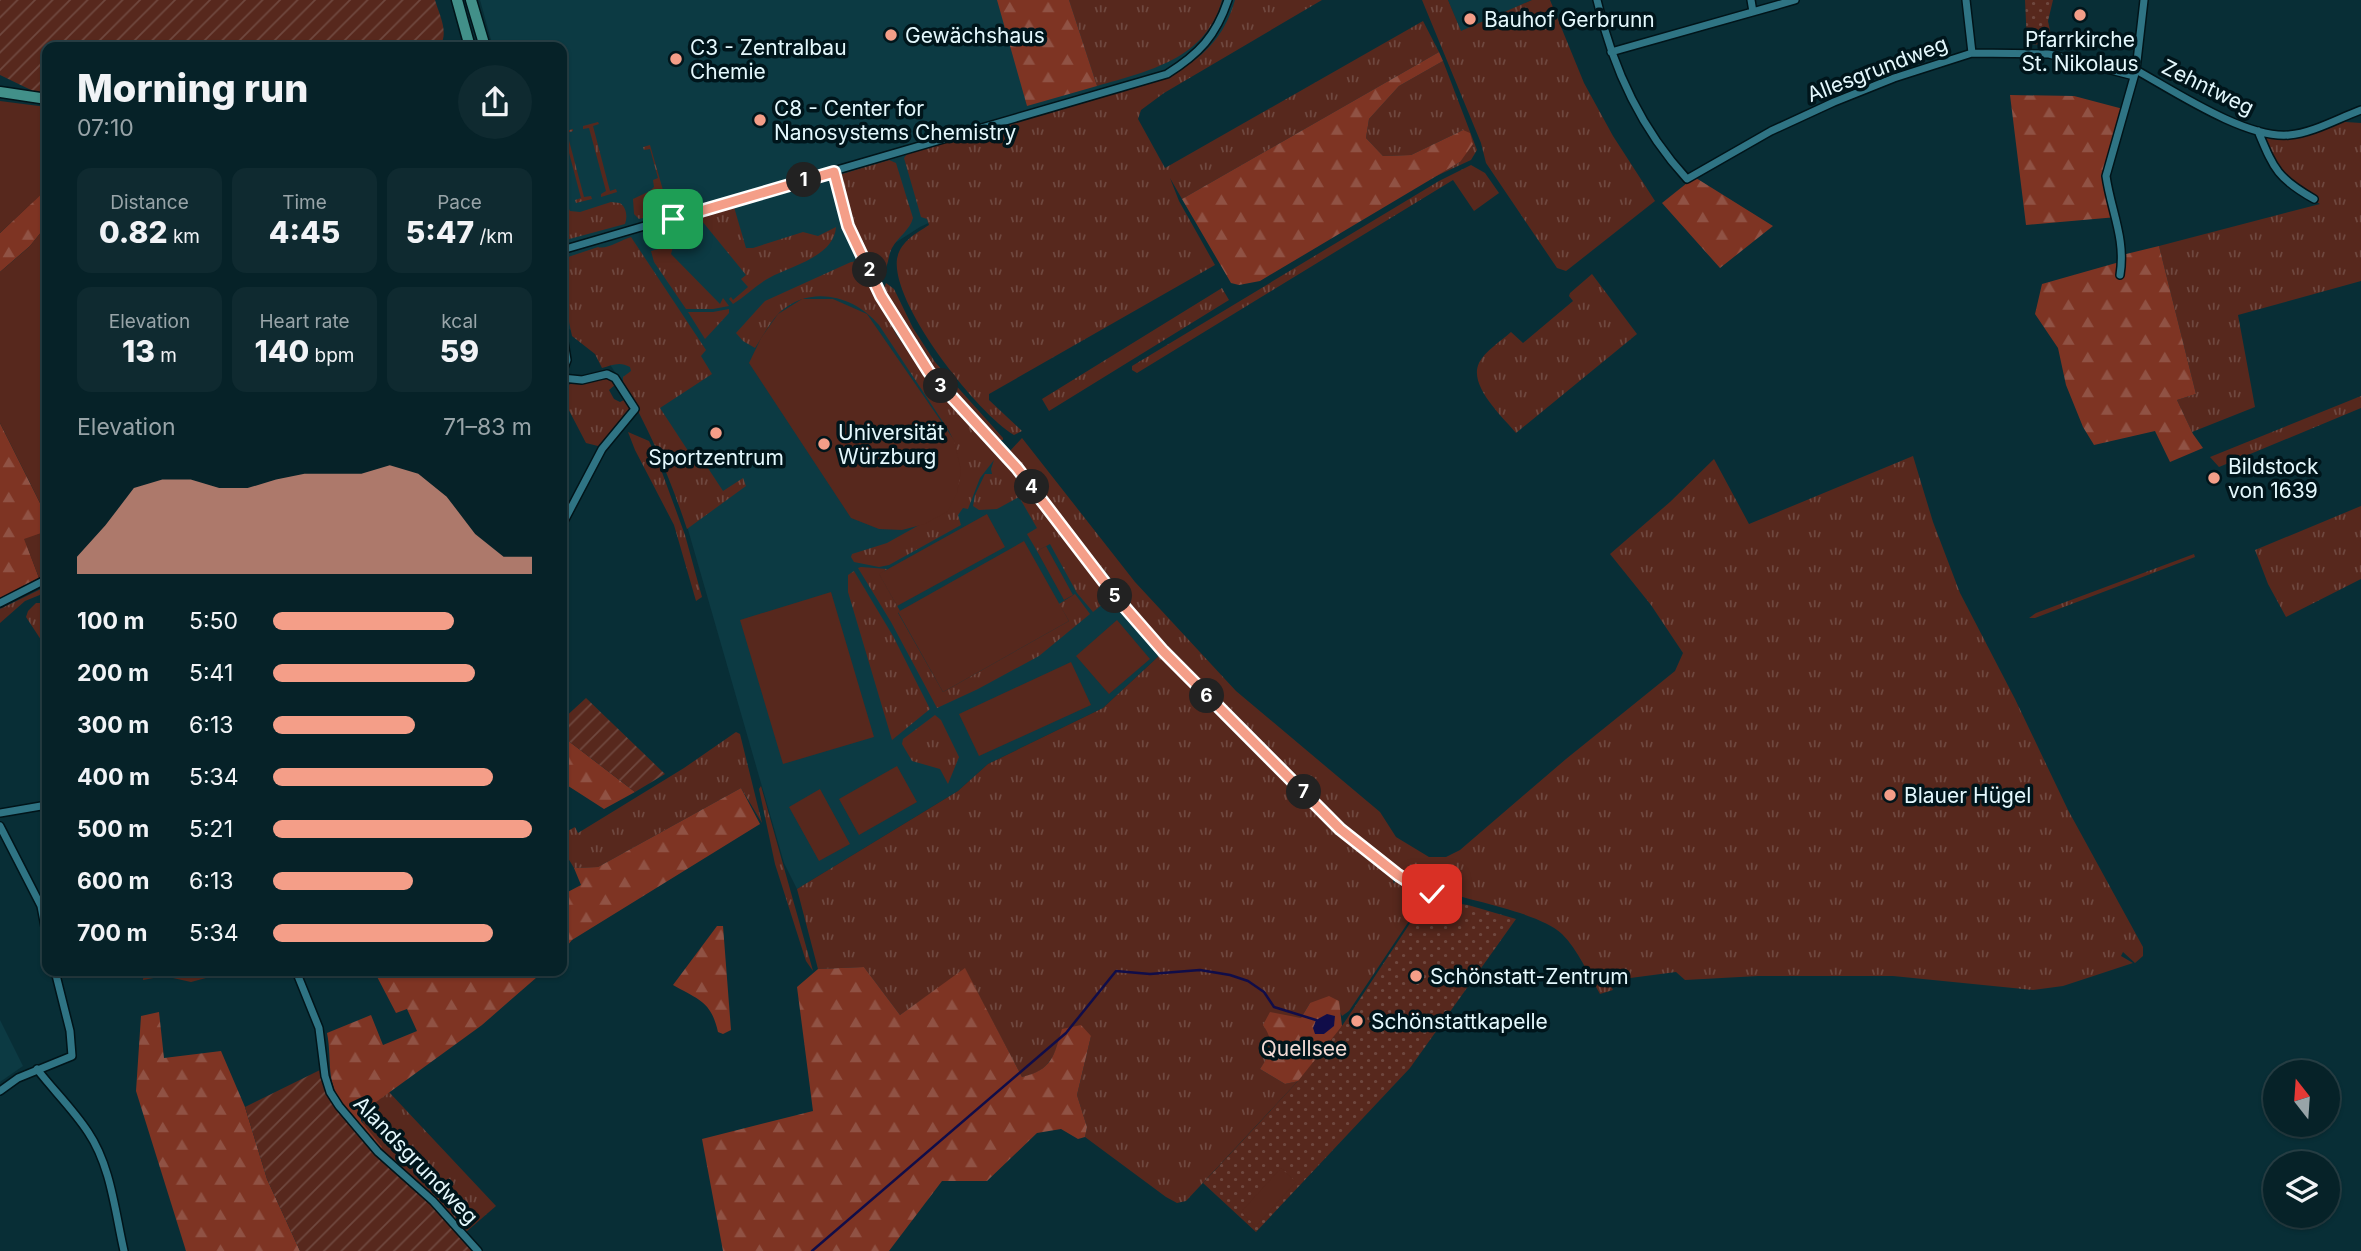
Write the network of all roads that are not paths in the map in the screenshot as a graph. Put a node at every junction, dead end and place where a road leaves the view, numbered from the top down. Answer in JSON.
{"nodes":[{"id":1,"x":457,"y":0,"type":"edge"},
{"id":2,"x":471,"y":0,"type":"edge"},
{"id":3,"x":1228,"y":0,"type":"edge"},
{"id":4,"x":1597,"y":0,"type":"edge"},
{"id":5,"x":1751,"y":0,"type":"edge"},
{"id":6,"x":1795,"y":0,"type":"edge"},
{"id":7,"x":1966,"y":0,"type":"edge"},
{"id":8,"x":2144,"y":0,"type":"edge"},
{"id":9,"x":1753,"y":12,"type":"junction"},
{"id":10,"x":469,"y":42,"type":"edge"},
{"id":11,"x":484,"y":42,"type":"edge"},
{"id":12,"x":1611,"y":52,"type":"junction"},
{"id":13,"x":1972,"y":53,"type":"junction"},
{"id":14,"x":2135,"y":73,"type":"junction"},
{"id":15,"x":0,"y":92,"type":"edge"},
{"id":16,"x":42,"y":98,"type":"edge"},
{"id":17,"x":2361,"y":110,"type":"edge"},
{"id":18,"x":2258,"y":131,"type":"junction"},
{"id":19,"x":834,"y":172,"type":"junction"},
{"id":20,"x":2314,"y":199,"type":"dead end"},
{"id":21,"x":567,"y":249,"type":"edge"},
{"id":22,"x":2120,"y":275,"type":"dead end"},
{"id":23,"x":567,"y":377,"type":"edge"},
{"id":24,"x":567,"y":516,"type":"edge"},
{"id":25,"x":42,"y":582,"type":"edge"},
{"id":26,"x":0,"y":603,"type":"edge"},
{"id":27,"x":42,"y":806,"type":"edge"},
{"id":28,"x":0,"y":813,"type":"edge"},
{"id":29,"x":0,"y":825,"type":"edge"},
{"id":30,"x":1440,"y":895,"type":"dead end"},
{"id":31,"x":42,"y":911,"type":"edge"},
{"id":32,"x":56,"y":976,"type":"edge"},
{"id":33,"x":298,"y":976,"type":"edge"},
{"id":34,"x":37,"y":1069,"type":"junction"},
{"id":35,"x":0,"y":1091,"type":"edge"},
{"id":36,"x":124,"y":1251,"type":"edge"},
{"id":37,"x":478,"y":1251,"type":"edge"}],
"edges":[{"from":1,"to":10,"type":"street"},
{"from":2,"to":11,"type":"street"},
{"from":3,"to":19,"type":"street"},
{"from":4,"to":12,"type":"street"},
{"from":5,"to":9,"type":"street"},
{"from":6,"to":9,"type":"street"},
{"from":7,"to":13,"type":"street"},
{"from":8,"to":14,"type":"street"},
{"from":9,"to":12,"type":"street"},
{"from":12,"to":13,"type":"street","name":"Allesgrundweg"},
{"from":13,"to":14,"type":"street","name":"Allesgrundweg"},
{"from":14,"to":18,"type":"street","name":"Zehntweg"},
{"from":14,"to":22,"type":"street"},
{"from":15,"to":16,"type":"street"},
{"from":17,"to":18,"type":"street"},
{"from":18,"to":20,"type":"street","name":"Zehntweg"},
{"from":19,"to":21,"type":"street"},
{"from":19,"to":30,"type":"street"},
{"from":23,"to":24,"type":"street"},
{"from":25,"to":26,"type":"street"},
{"from":27,"to":28,"type":"street"},
{"from":29,"to":31,"type":"street"},
{"from":32,"to":34,"type":"street"},
{"from":33,"to":37,"type":"street","name":"Alandsgrundweg"},
{"from":34,"to":35,"type":"street"},
{"from":34,"to":36,"type":"street"}]}
